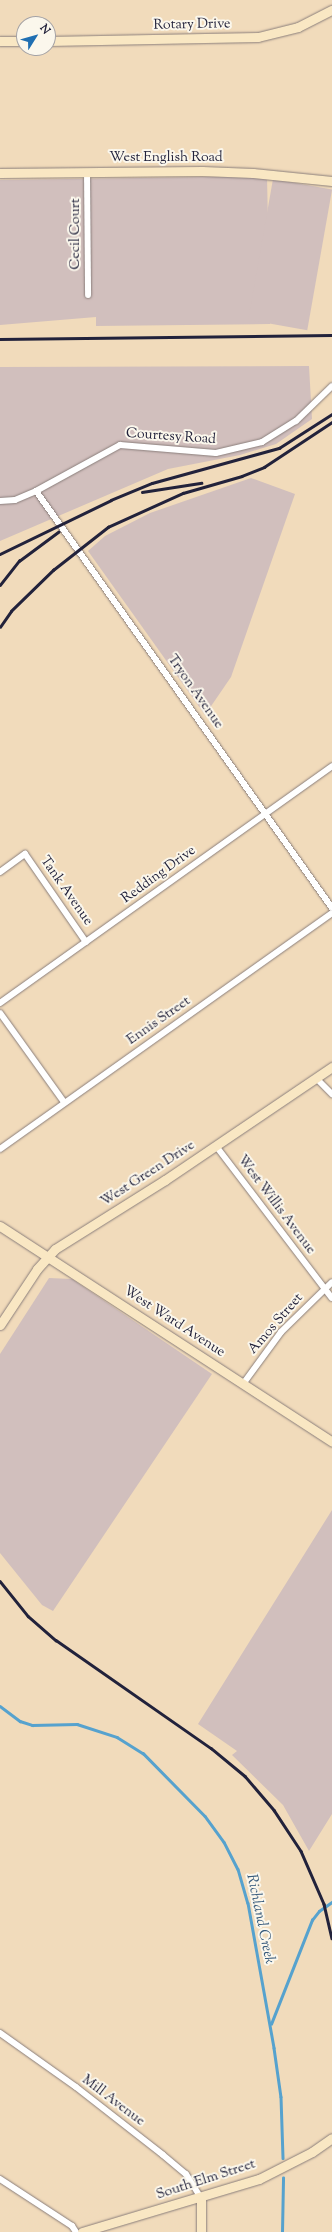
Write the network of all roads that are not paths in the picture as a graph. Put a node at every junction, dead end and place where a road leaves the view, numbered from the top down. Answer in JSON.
{"nodes":[{"id":1,"x":332,"y":10,"type":"edge"},
{"id":2,"x":0,"y":41,"type":"edge"},
{"id":3,"x":16,"y":41,"type":"edge"},
{"id":4,"x":56,"y":41,"type":"edge"},
{"id":5,"x":87,"y":172,"type":"junction"},
{"id":6,"x":0,"y":173,"type":"edge"},
{"id":7,"x":332,"y":181,"type":"edge"},
{"id":8,"x":88,"y":295,"type":"dead end"},
{"id":9,"x":332,"y":386,"type":"edge"},
{"id":10,"x":36,"y":491,"type":"junction"},
{"id":11,"x":0,"y":501,"type":"edge"},
{"id":12,"x":332,"y":766,"type":"edge"},
{"id":13,"x":266,"y":813,"type":"junction"},
{"id":14,"x":0,"y":872,"type":"edge"},
{"id":15,"x":332,"y":908,"type":"edge"},
{"id":16,"x":332,"y":913,"type":"edge"},
{"id":17,"x":86,"y":942,"type":"junction"},
{"id":18,"x":0,"y":1003,"type":"edge"},
{"id":19,"x":0,"y":1013,"type":"edge"},
{"id":20,"x":332,"y":1066,"type":"edge"},
{"id":21,"x":316,"y":1078,"type":"junction"},
{"id":22,"x":332,"y":1094,"type":"edge"},
{"id":23,"x":64,"y":1102,"type":"junction"},
{"id":24,"x":216,"y":1146,"type":"junction"},
{"id":25,"x":0,"y":1149,"type":"edge"},
{"id":26,"x":0,"y":1226,"type":"edge"},
{"id":27,"x":48,"y":1256,"type":"junction"},
{"id":28,"x":332,"y":1282,"type":"edge"},
{"id":29,"x":324,"y":1288,"type":"junction"},
{"id":30,"x":332,"y":1298,"type":"edge"},
{"id":31,"x":0,"y":1325,"type":"edge"},
{"id":32,"x":243,"y":1384,"type":"junction"},
{"id":33,"x":332,"y":1442,"type":"edge"},
{"id":34,"x":0,"y":2033,"type":"edge"},
{"id":35,"x":332,"y":2138,"type":"edge"},
{"id":36,"x":0,"y":2180,"type":"edge"},
{"id":37,"x":201,"y":2198,"type":"junction"},
{"id":38,"x":76,"y":2232,"type":"edge"},
{"id":39,"x":82,"y":2232,"type":"edge"},
{"id":40,"x":201,"y":2232,"type":"edge"}],
"edges":[{"from":1,"to":4,"type":"street","name":"Rotary Drive"},
{"from":2,"to":3,"type":"street"},
{"from":5,"to":6,"type":"street","name":"West English Road"},
{"from":5,"to":7,"type":"street","name":"West English Road"},
{"from":5,"to":8,"type":"street","name":"Cecil Court"},
{"from":9,"to":10,"type":"street","name":"Courtesy Road"},
{"from":10,"to":11,"type":"street","name":"Courtesy Road"},
{"from":10,"to":13,"type":"street","name":"Tryon Avenue"},
{"from":12,"to":13,"type":"street","name":"Redding Drive"},
{"from":13,"to":15,"type":"street","name":"Tryon Avenue"},
{"from":13,"to":17,"type":"street","name":"Redding Drive"},
{"from":14,"to":17,"type":"street","name":"Tank Avenue"},
{"from":16,"to":23,"type":"street","name":"Ennis Street"},
{"from":17,"to":18,"type":"street","name":"Redding Drive"},
{"from":19,"to":23,"type":"street"},
{"from":20,"to":21,"type":"street","name":"West Green Drive"},
{"from":21,"to":22,"type":"street"},
{"from":21,"to":24,"type":"street","name":"West Green Drive"},
{"from":23,"to":25,"type":"street","name":"Ennis Street"},
{"from":24,"to":27,"type":"street","name":"West Green Drive"},
{"from":24,"to":29,"type":"street","name":"West Willis Avenue"},
{"from":26,"to":27,"type":"street","name":"West Ward Avenue"},
{"from":27,"to":31,"type":"street","name":"West Green Drive"},
{"from":27,"to":32,"type":"street","name":"West Ward Avenue"},
{"from":28,"to":29,"type":"street","name":"Amos Street"},
{"from":29,"to":30,"type":"street","name":"West Willis Avenue"},
{"from":29,"to":32,"type":"street","name":"Amos Street"},
{"from":32,"to":33,"type":"street","name":"West Ward Avenue"},
{"from":34,"to":37,"type":"street","name":"Mill Avenue"},
{"from":35,"to":37,"type":"street","name":"South Elm Street"},
{"from":36,"to":38,"type":"street"},
{"from":37,"to":39,"type":"street","name":"South Elm Street"},
{"from":37,"to":40,"type":"street"}]}
